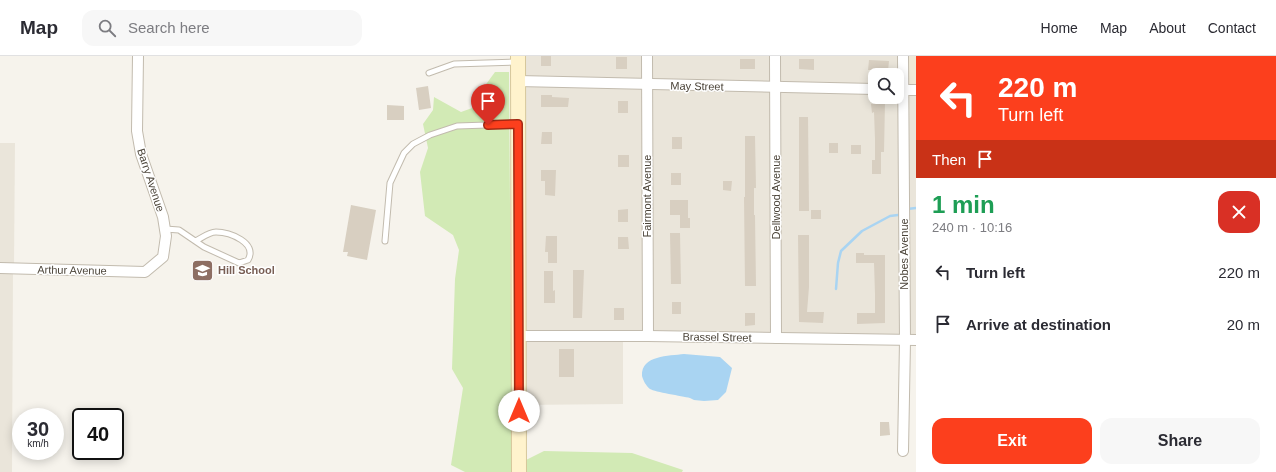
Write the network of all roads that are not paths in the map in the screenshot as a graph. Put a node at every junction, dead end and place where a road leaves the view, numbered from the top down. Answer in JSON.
{"nodes":[{"id":1,"x":138,"y":56,"type":"edge"},
{"id":2,"x":647,"y":56,"type":"edge"},
{"id":3,"x":775,"y":56,"type":"edge"},
{"id":4,"x":903,"y":56,"type":"edge"},
{"id":5,"x":518,"y":59,"type":"edge"},
{"id":6,"x":902,"y":68,"type":"edge"},
{"id":7,"x":429,"y":73,"type":"dead end"},
{"id":8,"x":518,"y":81,"type":"junction"},
{"id":9,"x":647,"y":85,"type":"junction"},
{"id":10,"x":775,"y":87,"type":"junction"},
{"id":11,"x":868,"y":89,"type":"edge"},
{"id":12,"x":904,"y":90,"type":"edge"},
{"id":13,"x":916,"y":90,"type":"edge"},
{"id":14,"x":900,"y":104,"type":"edge"},
{"id":15,"x":518,"y":124,"type":"junction"},
{"id":16,"x":164,"y":229,"type":"junction"},
{"id":17,"x":196,"y":241,"type":"junction"},
{"id":18,"x":385,"y":241,"type":"dead end"},
{"id":19,"x":0,"y":268,"type":"edge"},
{"id":20,"x":145,"y":272,"type":"joint"},
{"id":21,"x":518,"y":336,"type":"junction"},
{"id":22,"x":648,"y":336,"type":"junction"},
{"id":23,"x":776,"y":338,"type":"junction"},
{"id":24,"x":905,"y":340,"type":"junction"},
{"id":25,"x":916,"y":340,"type":"edge"},
{"id":26,"x":903,"y":451,"type":"dead end"},
{"id":27,"x":519,"y":472,"type":"edge"}],
"edges":[{"from":1,"to":16,"type":"street","name":"Barry Avenue"},
{"from":2,"to":9,"type":"street","name":"Fairmont Avenue"},
{"from":3,"to":10,"type":"street","name":"Dellwood Avenue"},
{"from":4,"to":6,"type":"street","name":"Nobes Avenue"},
{"from":5,"to":7,"type":"lane"},
{"from":5,"to":8,"type":"street"},
{"from":8,"to":9,"type":"street","name":"May Street"},
{"from":8,"to":15,"type":"street"},
{"from":9,"to":10,"type":"street","name":"May Street"},
{"from":9,"to":22,"type":"street","name":"Fairmont Avenue"},
{"from":10,"to":11,"type":"street","name":"May Street"},
{"from":10,"to":23,"type":"street","name":"Dellwood Avenue"},
{"from":12,"to":13,"type":"street"},
{"from":14,"to":24,"type":"street","name":"Nobes Avenue"},
{"from":15,"to":18,"type":"lane"},
{"from":15,"to":21,"type":"street"},
{"from":16,"to":17,"type":"lane"},
{"from":16,"to":20,"type":"street","name":"Barry Avenue"},
{"from":17,"to":17,"type":"lane"},
{"from":19,"to":20,"type":"street","name":"Arthur Avenue"},
{"from":21,"to":22,"type":"street","name":"Brassel Street"},
{"from":21,"to":27,"type":"street"},
{"from":22,"to":23,"type":"street","name":"Brassel Street"},
{"from":23,"to":24,"type":"street","name":"Brassel Street"},
{"from":24,"to":25,"type":"street","name":"Brassel Street"},
{"from":24,"to":26,"type":"street","name":"Nobes Avenue"}]}
